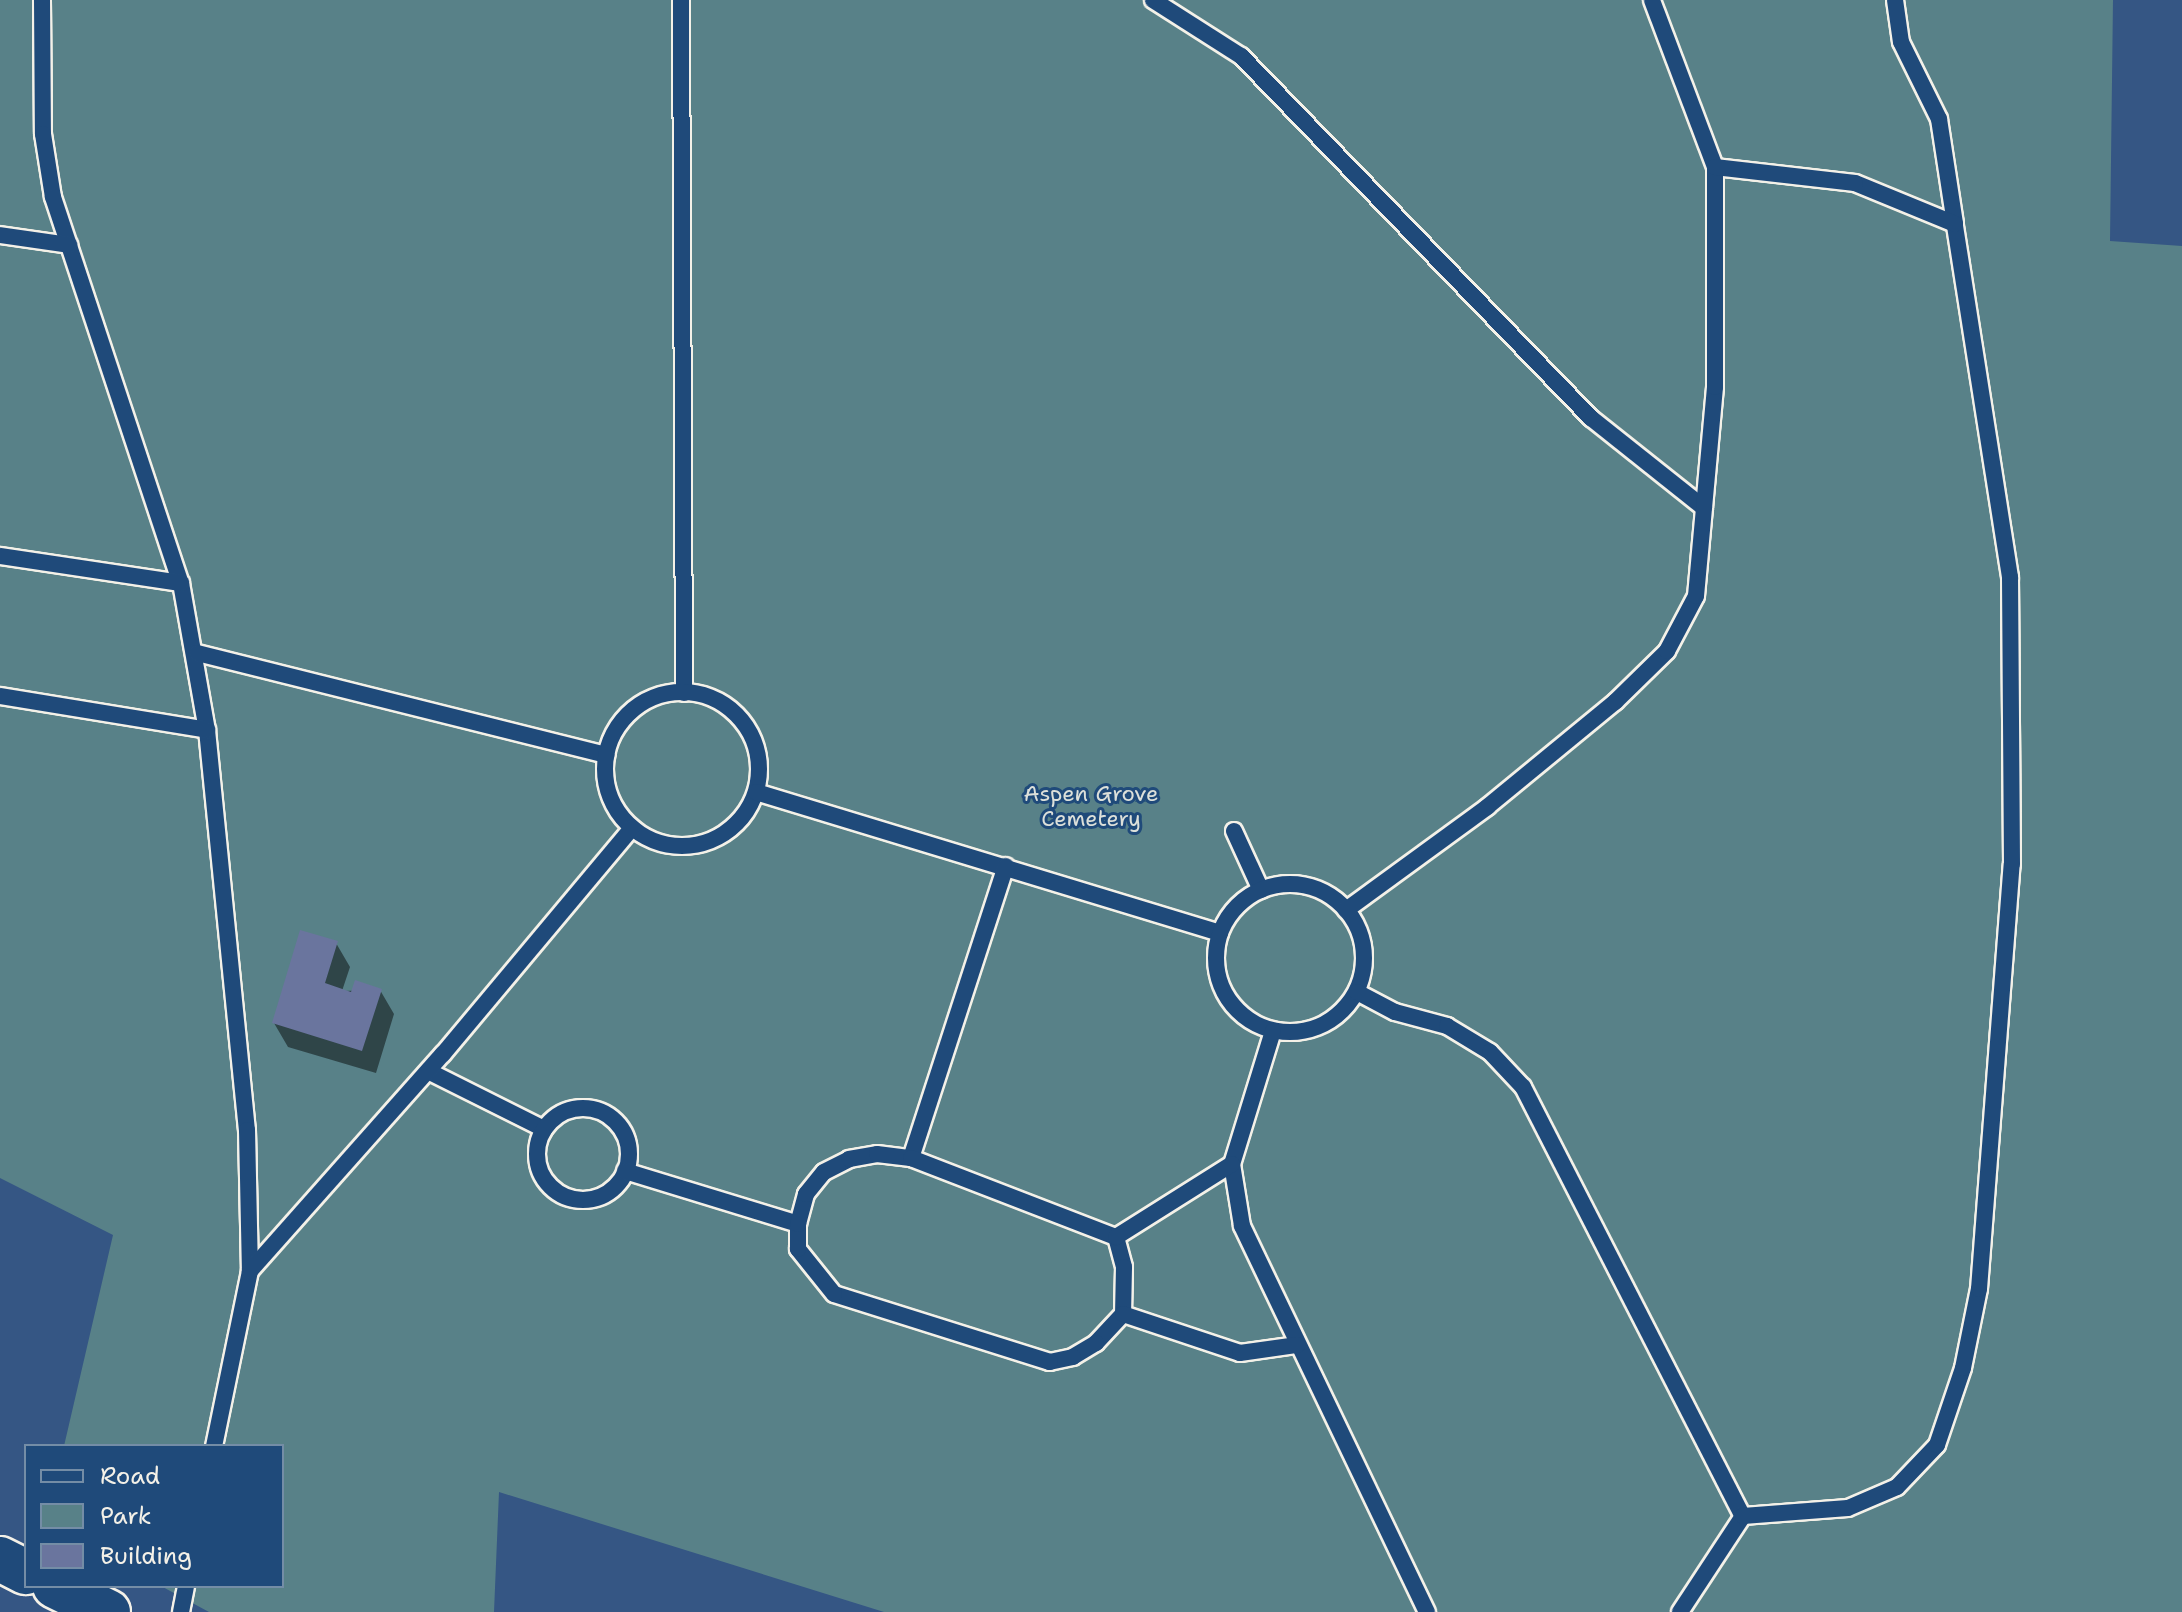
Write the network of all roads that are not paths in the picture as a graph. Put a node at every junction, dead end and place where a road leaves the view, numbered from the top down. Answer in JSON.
{"nodes":[{"id":1,"x":42,"y":0,"type":"edge"},
{"id":2,"x":681,"y":0,"type":"edge"},
{"id":3,"x":1153,"y":0,"type":"edge"},
{"id":4,"x":1652,"y":0,"type":"edge"},
{"id":5,"x":1895,"y":0,"type":"edge"},
{"id":6,"x":1715,"y":167,"type":"junction"},
{"id":7,"x":1955,"y":224,"type":"junction"},
{"id":8,"x":0,"y":235,"type":"edge"},
{"id":9,"x":69,"y":245,"type":"junction"},
{"id":10,"x":1704,"y":508,"type":"junction"},
{"id":11,"x":0,"y":556,"type":"edge"},
{"id":12,"x":181,"y":583,"type":"junction"},
{"id":13,"x":197,"y":653,"type":"junction"},
{"id":14,"x":684,"y":693,"type":"junction"},
{"id":15,"x":0,"y":696,"type":"edge"},
{"id":16,"x":207,"y":730,"type":"junction"},
{"id":17,"x":607,"y":755,"type":"junction"},
{"id":18,"x":756,"y":792,"type":"junction"},
{"id":19,"x":632,"y":828,"type":"junction"},
{"id":20,"x":1234,"y":831,"type":"dead end"},
{"id":21,"x":1006,"y":866,"type":"junction"},
{"id":22,"x":1261,"y":890,"type":"junction"},
{"id":23,"x":1346,"y":910,"type":"junction"},
{"id":24,"x":1220,"y":933,"type":"junction"},
{"id":25,"x":1357,"y":992,"type":"junction"},
{"id":26,"x":1273,"y":1031,"type":"junction"},
{"id":27,"x":428,"y":1071,"type":"junction"},
{"id":28,"x":544,"y":1129,"type":"junction"},
{"id":29,"x":911,"y":1158,"type":"junction"},
{"id":30,"x":1232,"y":1164,"type":"junction"},
{"id":31,"x":625,"y":1171,"type":"junction"},
{"id":32,"x":798,"y":1224,"type":"junction"},
{"id":33,"x":1116,"y":1237,"type":"junction"},
{"id":34,"x":250,"y":1271,"type":"junction"},
{"id":35,"x":1123,"y":1314,"type":"junction"},
{"id":36,"x":1297,"y":1345,"type":"junction"},
{"id":37,"x":214,"y":1444,"type":"edge"},
{"id":38,"x":1743,"y":1516,"type":"junction"},
{"id":39,"x":0,"y":1559,"type":"edge"},
{"id":40,"x":24,"y":1571,"type":"edge"},
{"id":41,"x":59,"y":1588,"type":"edge"},
{"id":42,"x":186,"y":1588,"type":"edge"},
{"id":43,"x":108,"y":1612,"type":"edge"},
{"id":44,"x":181,"y":1612,"type":"edge"},
{"id":45,"x":1427,"y":1612,"type":"edge"},
{"id":46,"x":1680,"y":1612,"type":"edge"}],
"edges":[{"from":1,"to":9,"type":"lane"},
{"from":2,"to":14,"type":"lane"},
{"from":3,"to":10,"type":"lane"},
{"from":4,"to":6,"type":"lane"},
{"from":5,"to":7,"type":"lane"},
{"from":6,"to":7,"type":"lane"},
{"from":6,"to":10,"type":"lane"},
{"from":7,"to":38,"type":"lane"},
{"from":8,"to":9,"type":"lane"},
{"from":9,"to":12,"type":"lane"},
{"from":10,"to":23,"type":"lane"},
{"from":11,"to":12,"type":"lane"},
{"from":12,"to":13,"type":"lane"},
{"from":13,"to":16,"type":"lane"},
{"from":13,"to":17,"type":"lane"},
{"from":14,"to":17,"type":"lane"},
{"from":14,"to":18,"type":"lane"},
{"from":15,"to":16,"type":"lane"},
{"from":16,"to":34,"type":"lane"},
{"from":17,"to":19,"type":"lane"},
{"from":18,"to":19,"type":"lane"},
{"from":18,"to":21,"type":"lane"},
{"from":19,"to":27,"type":"lane"},
{"from":20,"to":22,"type":"lane"},
{"from":21,"to":24,"type":"lane"},
{"from":21,"to":29,"type":"lane"},
{"from":22,"to":23,"type":"lane"},
{"from":22,"to":24,"type":"lane"},
{"from":23,"to":25,"type":"lane"},
{"from":24,"to":26,"type":"lane"},
{"from":25,"to":26,"type":"lane"},
{"from":25,"to":38,"type":"lane"},
{"from":26,"to":30,"type":"lane"},
{"from":27,"to":28,"type":"lane"},
{"from":27,"to":34,"type":"lane"},
{"from":28,"to":31,"type":"lane"},
{"from":28,"to":31,"type":"lane"},
{"from":29,"to":32,"type":"lane"},
{"from":29,"to":33,"type":"lane"},
{"from":30,"to":33,"type":"lane"},
{"from":30,"to":36,"type":"lane"},
{"from":31,"to":32,"type":"lane"},
{"from":32,"to":35,"type":"lane"},
{"from":33,"to":35,"type":"lane"},
{"from":34,"to":37,"type":"lane"},
{"from":35,"to":36,"type":"lane"},
{"from":36,"to":45,"type":"lane"},
{"from":38,"to":46,"type":"lane"},
{"from":39,"to":40,"type":"main road"},
{"from":41,"to":43,"type":"main road"},
{"from":42,"to":44,"type":"lane"}]}
